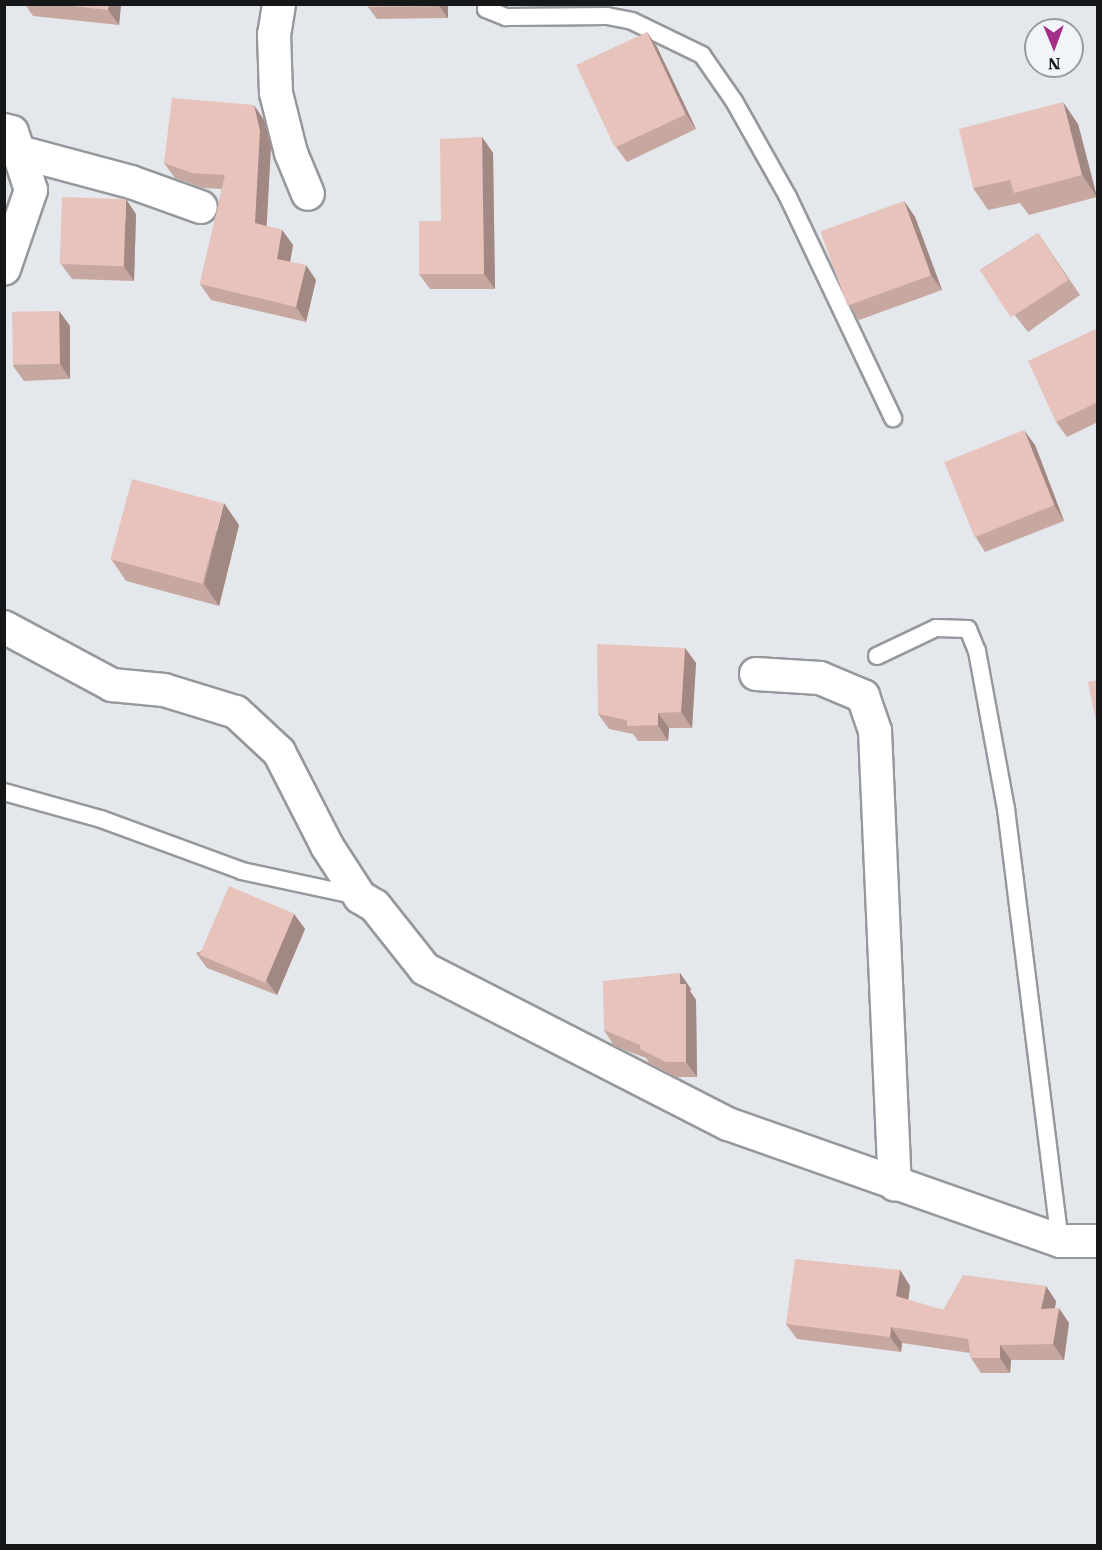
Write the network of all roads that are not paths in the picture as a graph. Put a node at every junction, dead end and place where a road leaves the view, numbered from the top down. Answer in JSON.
{"nodes":[{"id":1,"x":279,"y":4,"type":"edge"},
{"id":2,"x":486,"y":4,"type":"edge"},
{"id":3,"x":12,"y":141,"type":"edge"},
{"id":4,"x":308,"y":194,"type":"dead end"},
{"id":5,"x":201,"y":207,"type":"dead end"},
{"id":6,"x":4,"y":269,"type":"edge"},
{"id":7,"x":893,"y":418,"type":"dead end"},
{"id":8,"x":4,"y":627,"type":"edge"},
{"id":9,"x":877,"y":656,"type":"dead end"},
{"id":10,"x":756,"y":674,"type":"dead end"},
{"id":11,"x":4,"y":792,"type":"edge"},
{"id":12,"x":360,"y":897,"type":"junction"},
{"id":13,"x":895,"y":1185,"type":"junction"},
{"id":14,"x":1060,"y":1241,"type":"junction"},
{"id":15,"x":1098,"y":1241,"type":"edge"}],
"edges":[{"from":1,"to":4,"type":"street"},
{"from":2,"to":7,"type":"lane"},
{"from":3,"to":5,"type":"street"},
{"from":3,"to":6,"type":"street"},
{"from":8,"to":12,"type":"street"},
{"from":9,"to":14,"type":"lane"},
{"from":10,"to":13,"type":"street"},
{"from":11,"to":12,"type":"lane"},
{"from":12,"to":13,"type":"street"},
{"from":13,"to":14,"type":"street"},
{"from":14,"to":15,"type":"street"}]}
